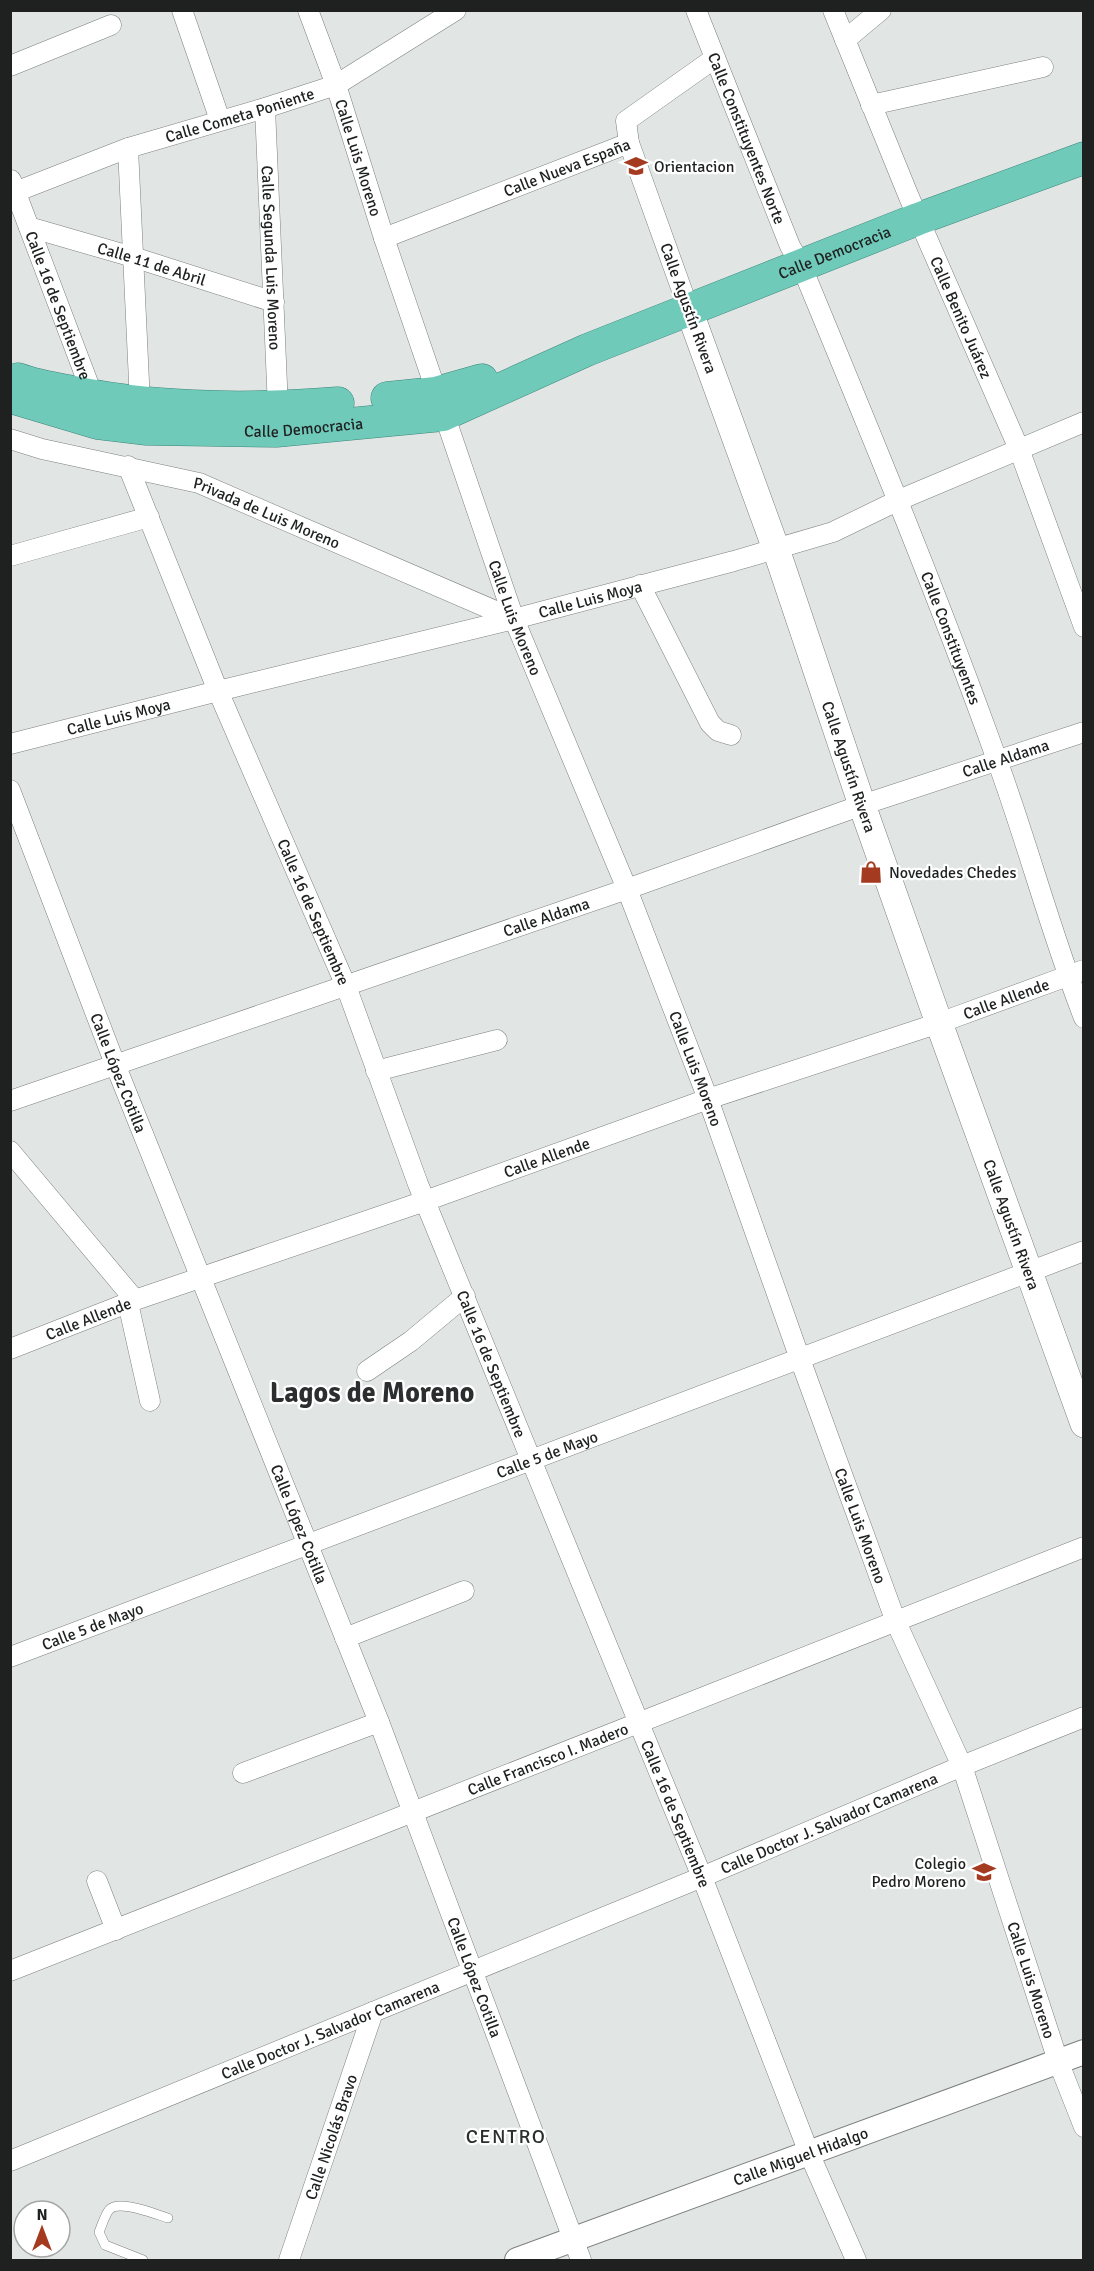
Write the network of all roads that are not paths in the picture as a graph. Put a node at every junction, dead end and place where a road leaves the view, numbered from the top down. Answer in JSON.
{"nodes":[{"id":1,"x":182,"y":10,"type":"edge"},
{"id":2,"x":309,"y":10,"type":"edge"},
{"id":3,"x":456,"y":10,"type":"edge"},
{"id":4,"x":696,"y":10,"type":"edge"},
{"id":5,"x":833,"y":10,"type":"edge"},
{"id":6,"x":881,"y":10,"type":"edge"},
{"id":7,"x":111,"y":25,"type":"dead end"},
{"id":8,"x":845,"y":40,"type":"junction"},
{"id":9,"x":715,"y":58,"type":"junction"},
{"id":10,"x":10,"y":66,"type":"edge"},
{"id":11,"x":1043,"y":67,"type":"dead end"},
{"id":12,"x":336,"y":85,"type":"junction"},
{"id":13,"x":871,"y":105,"type":"junction"},
{"id":14,"x":265,"y":108,"type":"junction"},
{"id":15,"x":220,"y":120,"type":"junction"},
{"id":16,"x":629,"y":143,"type":"junction"},
{"id":17,"x":128,"y":148,"type":"junction"},
{"id":18,"x":1083,"y":158,"type":"edge"},
{"id":19,"x":12,"y":189,"type":"edge"},
{"id":20,"x":918,"y":219,"type":"junction"},
{"id":21,"x":29,"y":227,"type":"junction"},
{"id":22,"x":384,"y":238,"type":"junction"},
{"id":23,"x":133,"y":257,"type":"junction"},
{"id":24,"x":801,"y":265,"type":"junction"},
{"id":25,"x":274,"y":302,"type":"junction"},
{"id":26,"x":689,"y":310,"type":"junction"},
{"id":27,"x":10,"y":376,"type":"edge"},
{"id":28,"x":93,"y":396,"type":"junction"},
{"id":29,"x":10,"y":397,"type":"edge"},
{"id":30,"x":140,"y":403,"type":"junction"},
{"id":31,"x":440,"y":404,"type":"junction"},
{"id":32,"x":278,"y":408,"type":"junction"},
{"id":33,"x":1083,"y":422,"type":"edge"},
{"id":34,"x":10,"y":439,"type":"edge"},
{"id":35,"x":1019,"y":448,"type":"junction"},
{"id":36,"x":128,"y":466,"type":"junction"},
{"id":37,"x":899,"y":500,"type":"junction"},
{"id":38,"x":149,"y":517,"type":"junction"},
{"id":39,"x":776,"y":549,"type":"junction"},
{"id":40,"x":10,"y":556,"type":"edge"},
{"id":41,"x":640,"y":585,"type":"junction"},
{"id":42,"x":514,"y":619,"type":"junction"},
{"id":43,"x":1083,"y":627,"type":"edge"},
{"id":44,"x":218,"y":691,"type":"junction"},
{"id":45,"x":1083,"y":732,"type":"edge"},
{"id":46,"x":731,"y":735,"type":"dead end"},
{"id":47,"x":10,"y":744,"type":"edge"},
{"id":48,"x":998,"y":761,"type":"junction"},
{"id":49,"x":10,"y":790,"type":"edge"},
{"id":50,"x":862,"y":805,"type":"junction"},
{"id":51,"x":627,"y":889,"type":"junction"},
{"id":52,"x":1076,"y":973,"type":"edge"},
{"id":53,"x":346,"y":986,"type":"junction"},
{"id":54,"x":1083,"y":1018,"type":"edge"},
{"id":55,"x":939,"y":1023,"type":"junction"},
{"id":56,"x":497,"y":1040,"type":"dead end"},
{"id":57,"x":115,"y":1064,"type":"junction"},
{"id":58,"x":376,"y":1071,"type":"junction"},
{"id":59,"x":708,"y":1099,"type":"junction"},
{"id":60,"x":10,"y":1101,"type":"edge"},
{"id":61,"x":10,"y":1150,"type":"edge"},
{"id":62,"x":425,"y":1201,"type":"junction"},
{"id":63,"x":1083,"y":1251,"type":"edge"},
{"id":64,"x":1028,"y":1272,"type":"junction"},
{"id":65,"x":201,"y":1278,"type":"junction"},
{"id":66,"x":465,"y":1296,"type":"junction"},
{"id":67,"x":132,"y":1301,"type":"junction"},
{"id":68,"x":10,"y":1348,"type":"edge"},
{"id":69,"x":800,"y":1359,"type":"junction"},
{"id":70,"x":367,"y":1371,"type":"dead end"},
{"id":71,"x":150,"y":1401,"type":"dead end"},
{"id":72,"x":1083,"y":1424,"type":"edge"},
{"id":73,"x":532,"y":1460,"type":"junction"},
{"id":74,"x":309,"y":1545,"type":"junction"},
{"id":75,"x":1083,"y":1547,"type":"edge"},
{"id":76,"x":464,"y":1591,"type":"dead end"},
{"id":77,"x":896,"y":1622,"type":"junction"},
{"id":78,"x":345,"y":1638,"type":"junction"},
{"id":79,"x":10,"y":1657,"type":"edge"},
{"id":80,"x":1083,"y":1717,"type":"edge"},
{"id":81,"x":379,"y":1722,"type":"junction"},
{"id":82,"x":638,"y":1724,"type":"junction"},
{"id":83,"x":962,"y":1766,"type":"junction"},
{"id":84,"x":243,"y":1773,"type":"dead end"},
{"id":85,"x":413,"y":1811,"type":"junction"},
{"id":86,"x":702,"y":1877,"type":"junction"},
{"id":87,"x":97,"y":1881,"type":"dead end"},
{"id":88,"x":116,"y":1930,"type":"junction"},
{"id":89,"x":472,"y":1970,"type":"junction"},
{"id":90,"x":10,"y":1971,"type":"edge"},
{"id":91,"x":373,"y":2012,"type":"junction"},
{"id":92,"x":1083,"y":2052,"type":"edge"},
{"id":93,"x":1059,"y":2061,"type":"junction"},
{"id":94,"x":1083,"y":2127,"type":"edge"},
{"id":95,"x":809,"y":2153,"type":"junction"},
{"id":96,"x":10,"y":2161,"type":"edge"},
{"id":97,"x":168,"y":2218,"type":"dead end"},
{"id":98,"x":576,"y":2250,"type":"edge"},
{"id":99,"x":143,"y":2260,"type":"edge"},
{"id":100,"x":290,"y":2260,"type":"edge"},
{"id":101,"x":517,"y":2260,"type":"edge"},
{"id":102,"x":856,"y":2260,"type":"edge"}],
"edges":[{"from":1,"to":15,"type":"street"},
{"from":2,"to":12,"type":"street","name":"Calle Luis Moreno"},
{"from":3,"to":12,"type":"street","name":"Calle Cometa Poniente"},
{"from":4,"to":9,"type":"street","name":"Calle Constituyentes Norte"},
{"from":5,"to":8,"type":"street","name":"Calle Benito Juárez"},
{"from":6,"to":8,"type":"street"},
{"from":7,"to":10,"type":"street"},
{"from":8,"to":13,"type":"street","name":"Calle Benito Juárez"},
{"from":9,"to":16,"type":"street","name":"Calle Nueva España"},
{"from":9,"to":24,"type":"street","name":"Calle Constituyentes Norte"},
{"from":11,"to":13,"type":"street"},
{"from":12,"to":14,"type":"street","name":"Calle Cometa Poniente"},
{"from":12,"to":22,"type":"street","name":"Calle Luis Moreno"},
{"from":13,"to":20,"type":"street","name":"Calle Benito Juárez"},
{"from":14,"to":15,"type":"street","name":"Calle Cometa Poniente"},
{"from":14,"to":25,"type":"street","name":"Calle Segunda Luis Moreno"},
{"from":15,"to":17,"type":"street","name":"Calle Cometa Poniente"},
{"from":16,"to":22,"type":"street","name":"Calle Nueva España"},
{"from":16,"to":26,"type":"street","name":"Calle Agustín Rivera"},
{"from":17,"to":19,"type":"street","name":"Calle Cometa Poniente"},
{"from":17,"to":23,"type":"street"},
{"from":18,"to":20,"type":"highway","name":"Calle Democracia"},
{"from":19,"to":21,"type":"street","name":"Calle 16 de Septiembre"},
{"from":20,"to":24,"type":"highway","name":"Calle Democracia"},
{"from":20,"to":35,"type":"street","name":"Calle Benito Juárez"},
{"from":21,"to":23,"type":"street","name":"Calle 11 de Abril"},
{"from":21,"to":28,"type":"street","name":"Calle 16 de Septiembre"},
{"from":22,"to":31,"type":"street","name":"Calle Luis Moreno"},
{"from":23,"to":25,"type":"street","name":"Calle 11 de Abril"},
{"from":23,"to":30,"type":"street"},
{"from":24,"to":26,"type":"highway","name":"Calle Democracia"},
{"from":24,"to":37,"type":"street","name":"Calle Constituyentes"},
{"from":25,"to":32,"type":"street","name":"Calle Segunda Luis Moreno"},
{"from":26,"to":31,"type":"highway","name":"Calle Democracia"},
{"from":26,"to":39,"type":"main road","name":"Calle Agustín Rivera"},
{"from":27,"to":28,"type":"highway","name":"Calle Democracia"},
{"from":28,"to":30,"type":"highway","name":"Calle Democracia"},
{"from":29,"to":31,"type":"highway","name":"Calle Democracia"},
{"from":30,"to":32,"type":"highway","name":"Calle Democracia"},
{"from":31,"to":32,"type":"highway","name":"Calle Democracia"},
{"from":31,"to":42,"type":"street","name":"Calle Luis Moreno"},
{"from":33,"to":35,"type":"street","name":"Calle Luis Moya"},
{"from":34,"to":36,"type":"street","name":"Privada de Luis Moreno"},
{"from":35,"to":37,"type":"street","name":"Calle Luis Moya"},
{"from":35,"to":43,"type":"street","name":"Calle Benito Juárez"},
{"from":36,"to":38,"type":"street","name":"Calle 16 de Septiembre"},
{"from":36,"to":42,"type":"street","name":"Privada de Luis Moreno"},
{"from":37,"to":39,"type":"street","name":"Calle Luis Moya"},
{"from":37,"to":48,"type":"street","name":"Calle Constituyentes"},
{"from":38,"to":40,"type":"street"},
{"from":38,"to":44,"type":"street","name":"Calle 16 de Septiembre"},
{"from":39,"to":41,"type":"street","name":"Calle Luis Moya"},
{"from":39,"to":50,"type":"main road","name":"Calle Agustín Rivera"},
{"from":41,"to":42,"type":"street","name":"Calle Luis Moya"},
{"from":41,"to":46,"type":"street"},
{"from":42,"to":44,"type":"street","name":"Calle Luis Moya"},
{"from":42,"to":51,"type":"street","name":"Calle Luis Moreno"},
{"from":44,"to":47,"type":"street","name":"Calle Luis Moya"},
{"from":44,"to":53,"type":"street","name":"Calle 16 de Septiembre"},
{"from":45,"to":48,"type":"street","name":"Calle Aldama"},
{"from":48,"to":50,"type":"street","name":"Calle Aldama"},
{"from":48,"to":52,"type":"street","name":"Calle Constituyentes"},
{"from":49,"to":57,"type":"street","name":"Calle López Cotilla"},
{"from":50,"to":51,"type":"street","name":"Calle Aldama"},
{"from":50,"to":55,"type":"main road","name":"Calle Agustín Rivera"},
{"from":51,"to":53,"type":"street","name":"Calle Aldama"},
{"from":51,"to":59,"type":"street","name":"Calle Luis Moreno"},
{"from":52,"to":54,"type":"street","name":"Calle Constituyentes"},
{"from":52,"to":55,"type":"street","name":"Calle Allende"},
{"from":53,"to":57,"type":"street","name":"Calle Aldama"},
{"from":53,"to":58,"type":"street","name":"Calle 16 de Septiembre"},
{"from":55,"to":59,"type":"street","name":"Calle Allende"},
{"from":55,"to":64,"type":"main road","name":"Calle Agustín Rivera"},
{"from":56,"to":58,"type":"street"},
{"from":57,"to":60,"type":"street","name":"Calle Aldama"},
{"from":57,"to":65,"type":"street","name":"Calle López Cotilla"},
{"from":58,"to":62,"type":"street","name":"Calle 16 de Septiembre"},
{"from":59,"to":62,"type":"street","name":"Calle Allende"},
{"from":59,"to":69,"type":"street","name":"Calle Luis Moreno"},
{"from":61,"to":67,"type":"street"},
{"from":62,"to":65,"type":"street","name":"Calle Allende"},
{"from":62,"to":66,"type":"street","name":"Calle 16 de Septiembre"},
{"from":63,"to":64,"type":"street","name":"Calle 5 de Mayo"},
{"from":64,"to":69,"type":"street","name":"Calle 5 de Mayo"},
{"from":64,"to":72,"type":"main road","name":"Calle Agustín Rivera"},
{"from":65,"to":67,"type":"street","name":"Calle Allende"},
{"from":65,"to":74,"type":"street","name":"Calle López Cotilla"},
{"from":66,"to":70,"type":"street"},
{"from":66,"to":73,"type":"street","name":"Calle 16 de Septiembre"},
{"from":67,"to":68,"type":"street","name":"Calle Allende"},
{"from":67,"to":71,"type":"street"},
{"from":69,"to":73,"type":"street","name":"Calle 5 de Mayo"},
{"from":69,"to":77,"type":"street","name":"Calle Luis Moreno"},
{"from":73,"to":74,"type":"street","name":"Calle 5 de Mayo"},
{"from":73,"to":82,"type":"street","name":"Calle 16 de Septiembre"},
{"from":74,"to":78,"type":"street","name":"Calle López Cotilla"},
{"from":74,"to":79,"type":"street","name":"Calle 5 de Mayo"},
{"from":75,"to":77,"type":"street","name":"Calle Francisco I. Madero"},
{"from":76,"to":78,"type":"street"},
{"from":77,"to":82,"type":"street","name":"Calle Francisco I. Madero"},
{"from":77,"to":83,"type":"street","name":"Calle Luis Moreno"},
{"from":78,"to":81,"type":"street","name":"Calle López Cotilla"},
{"from":80,"to":83,"type":"street","name":"Calle Doctor J. Salvador Camarena"},
{"from":81,"to":84,"type":"street"},
{"from":81,"to":85,"type":"street","name":"Calle López Cotilla"},
{"from":82,"to":85,"type":"street","name":"Calle Francisco I. Madero"},
{"from":82,"to":86,"type":"street","name":"Calle 16 de Septiembre"},
{"from":83,"to":86,"type":"street","name":"Calle Doctor J. Salvador Camarena"},
{"from":83,"to":93,"type":"street","name":"Calle Luis Moreno"},
{"from":85,"to":88,"type":"street","name":"Calle Francisco I. Madero"},
{"from":85,"to":89,"type":"street","name":"Calle López Cotilla"},
{"from":86,"to":89,"type":"street","name":"Calle Doctor J. Salvador Camarena"},
{"from":86,"to":95,"type":"street","name":"Calle 16 de Septiembre"},
{"from":87,"to":88,"type":"street"},
{"from":88,"to":90,"type":"street","name":"Calle Francisco I. Madero"},
{"from":89,"to":91,"type":"street","name":"Calle Doctor J. Salvador Camarena"},
{"from":89,"to":98,"type":"street","name":"Calle López Cotilla"},
{"from":91,"to":96,"type":"street","name":"Calle Doctor J. Salvador Camarena"},
{"from":91,"to":100,"type":"street","name":"Calle Nicolás Bravo"},
{"from":92,"to":93,"type":"street","name":"Calle Miguel Hidalgo"},
{"from":93,"to":94,"type":"street","name":"Calle Luis Moreno"},
{"from":93,"to":95,"type":"street","name":"Calle Miguel Hidalgo"},
{"from":95,"to":98,"type":"street","name":"Calle Miguel Hidalgo"},
{"from":95,"to":102,"type":"street","name":"Calle 16 de Septiembre"},
{"from":97,"to":99,"type":"lane"},
{"from":98,"to":101,"type":"street","name":"Calle Miguel Hidalgo"}]}
